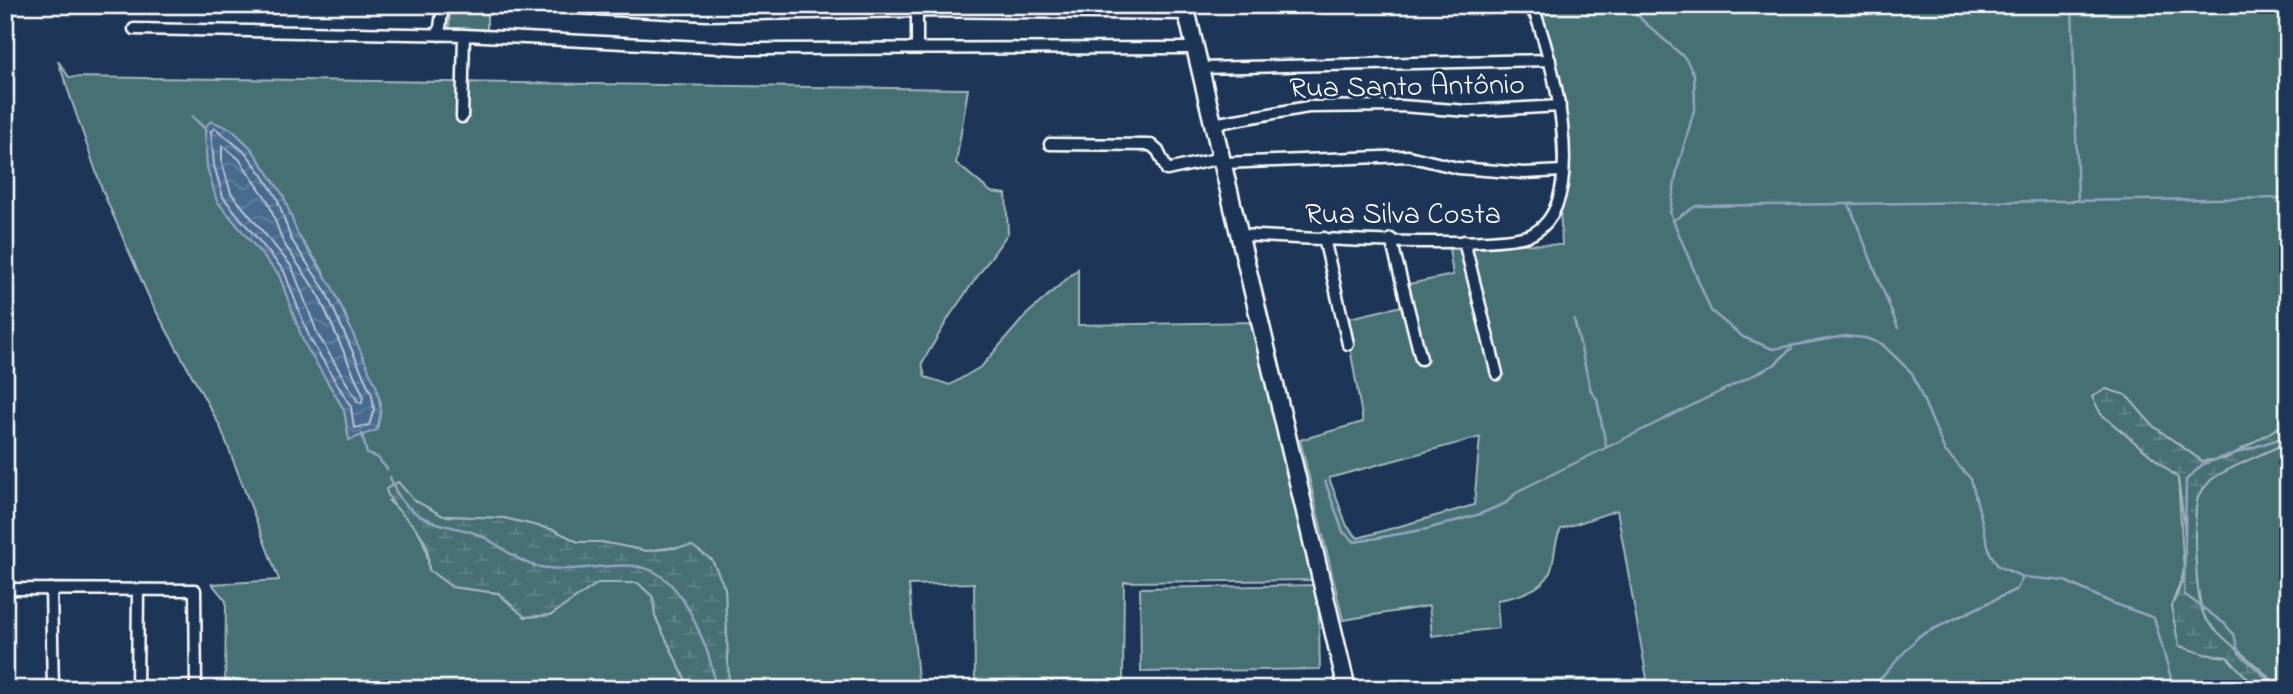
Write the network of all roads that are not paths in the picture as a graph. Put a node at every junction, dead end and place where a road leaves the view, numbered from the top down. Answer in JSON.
{"nodes":[{"id":1,"x":443,"y":5,"type":"edge"},
{"id":2,"x":520,"y":5,"type":"edge"},
{"id":3,"x":1532,"y":5,"type":"edge"},
{"id":4,"x":603,"y":7,"type":"edge"},
{"id":5,"x":833,"y":9,"type":"edge"},
{"id":6,"x":1186,"y":9,"type":"edge"},
{"id":7,"x":917,"y":11,"type":"junction"},
{"id":8,"x":134,"y":29,"type":"dead end"},
{"id":9,"x":439,"y":35,"type":"junction"},
{"id":10,"x":464,"y":36,"type":"junction"},
{"id":11,"x":918,"y":48,"type":"junction"},
{"id":12,"x":1195,"y":48,"type":"junction"},
{"id":13,"x":1550,"y":60,"type":"junction"},
{"id":14,"x":1199,"y":68,"type":"junction"},
{"id":15,"x":1560,"y":106,"type":"junction"},
{"id":16,"x":462,"y":117,"type":"dead end"},
{"id":17,"x":1213,"y":124,"type":"junction"},
{"id":18,"x":1050,"y":144,"type":"dead end"},
{"id":19,"x":1222,"y":161,"type":"junction"},
{"id":20,"x":1562,"y":171,"type":"junction"},
{"id":21,"x":1240,"y":235,"type":"junction"},
{"id":22,"x":1324,"y":238,"type":"junction"},
{"id":23,"x":1391,"y":239,"type":"junction"},
{"id":24,"x":1464,"y":241,"type":"junction"},
{"id":25,"x":1348,"y":344,"type":"dead end"},
{"id":26,"x":1421,"y":359,"type":"dead end"},
{"id":27,"x":1497,"y":374,"type":"dead end"},
{"id":28,"x":5,"y":589,"type":"edge"},
{"id":29,"x":51,"y":589,"type":"junction"},
{"id":30,"x":138,"y":591,"type":"junction"},
{"id":31,"x":53,"y":689,"type":"edge"},
{"id":32,"x":137,"y":689,"type":"edge"},
{"id":33,"x":196,"y":689,"type":"edge"},
{"id":34,"x":1347,"y":689,"type":"edge"}],
"edges":[{"from":1,"to":9,"type":"street"},
{"from":2,"to":4,"type":"street"},
{"from":3,"to":13,"type":"street","name":"Rua Silva Costa"},
{"from":4,"to":5,"type":"street"},
{"from":5,"to":7,"type":"street"},
{"from":6,"to":7,"type":"street"},
{"from":6,"to":12,"type":"main road"},
{"from":7,"to":11,"type":"street"},
{"from":8,"to":9,"type":"street"},
{"from":9,"to":10,"type":"street"},
{"from":10,"to":11,"type":"street"},
{"from":10,"to":16,"type":"street"},
{"from":11,"to":12,"type":"street"},
{"from":12,"to":14,"type":"main road"},
{"from":13,"to":14,"type":"street"},
{"from":13,"to":15,"type":"street","name":"Rua Silva Costa"},
{"from":14,"to":17,"type":"main road"},
{"from":15,"to":17,"type":"street","name":"Rua Santo Antônio"},
{"from":15,"to":20,"type":"street","name":"Rua Silva Costa"},
{"from":17,"to":19,"type":"main road"},
{"from":18,"to":19,"type":"street"},
{"from":19,"to":20,"type":"street"},
{"from":19,"to":21,"type":"main road"},
{"from":20,"to":24,"type":"street","name":"Rua Silva Costa"},
{"from":21,"to":22,"type":"street","name":"Rua Silva Costa"},
{"from":21,"to":34,"type":"main road"},
{"from":22,"to":23,"type":"street","name":"Rua Silva Costa"},
{"from":22,"to":25,"type":"street"},
{"from":23,"to":24,"type":"street","name":"Rua Silva Costa"},
{"from":23,"to":26,"type":"street"},
{"from":24,"to":27,"type":"street"},
{"from":28,"to":29,"type":"street"},
{"from":29,"to":30,"type":"street"},
{"from":29,"to":31,"type":"street"},
{"from":30,"to":32,"type":"street"},
{"from":30,"to":33,"type":"street"}]}
